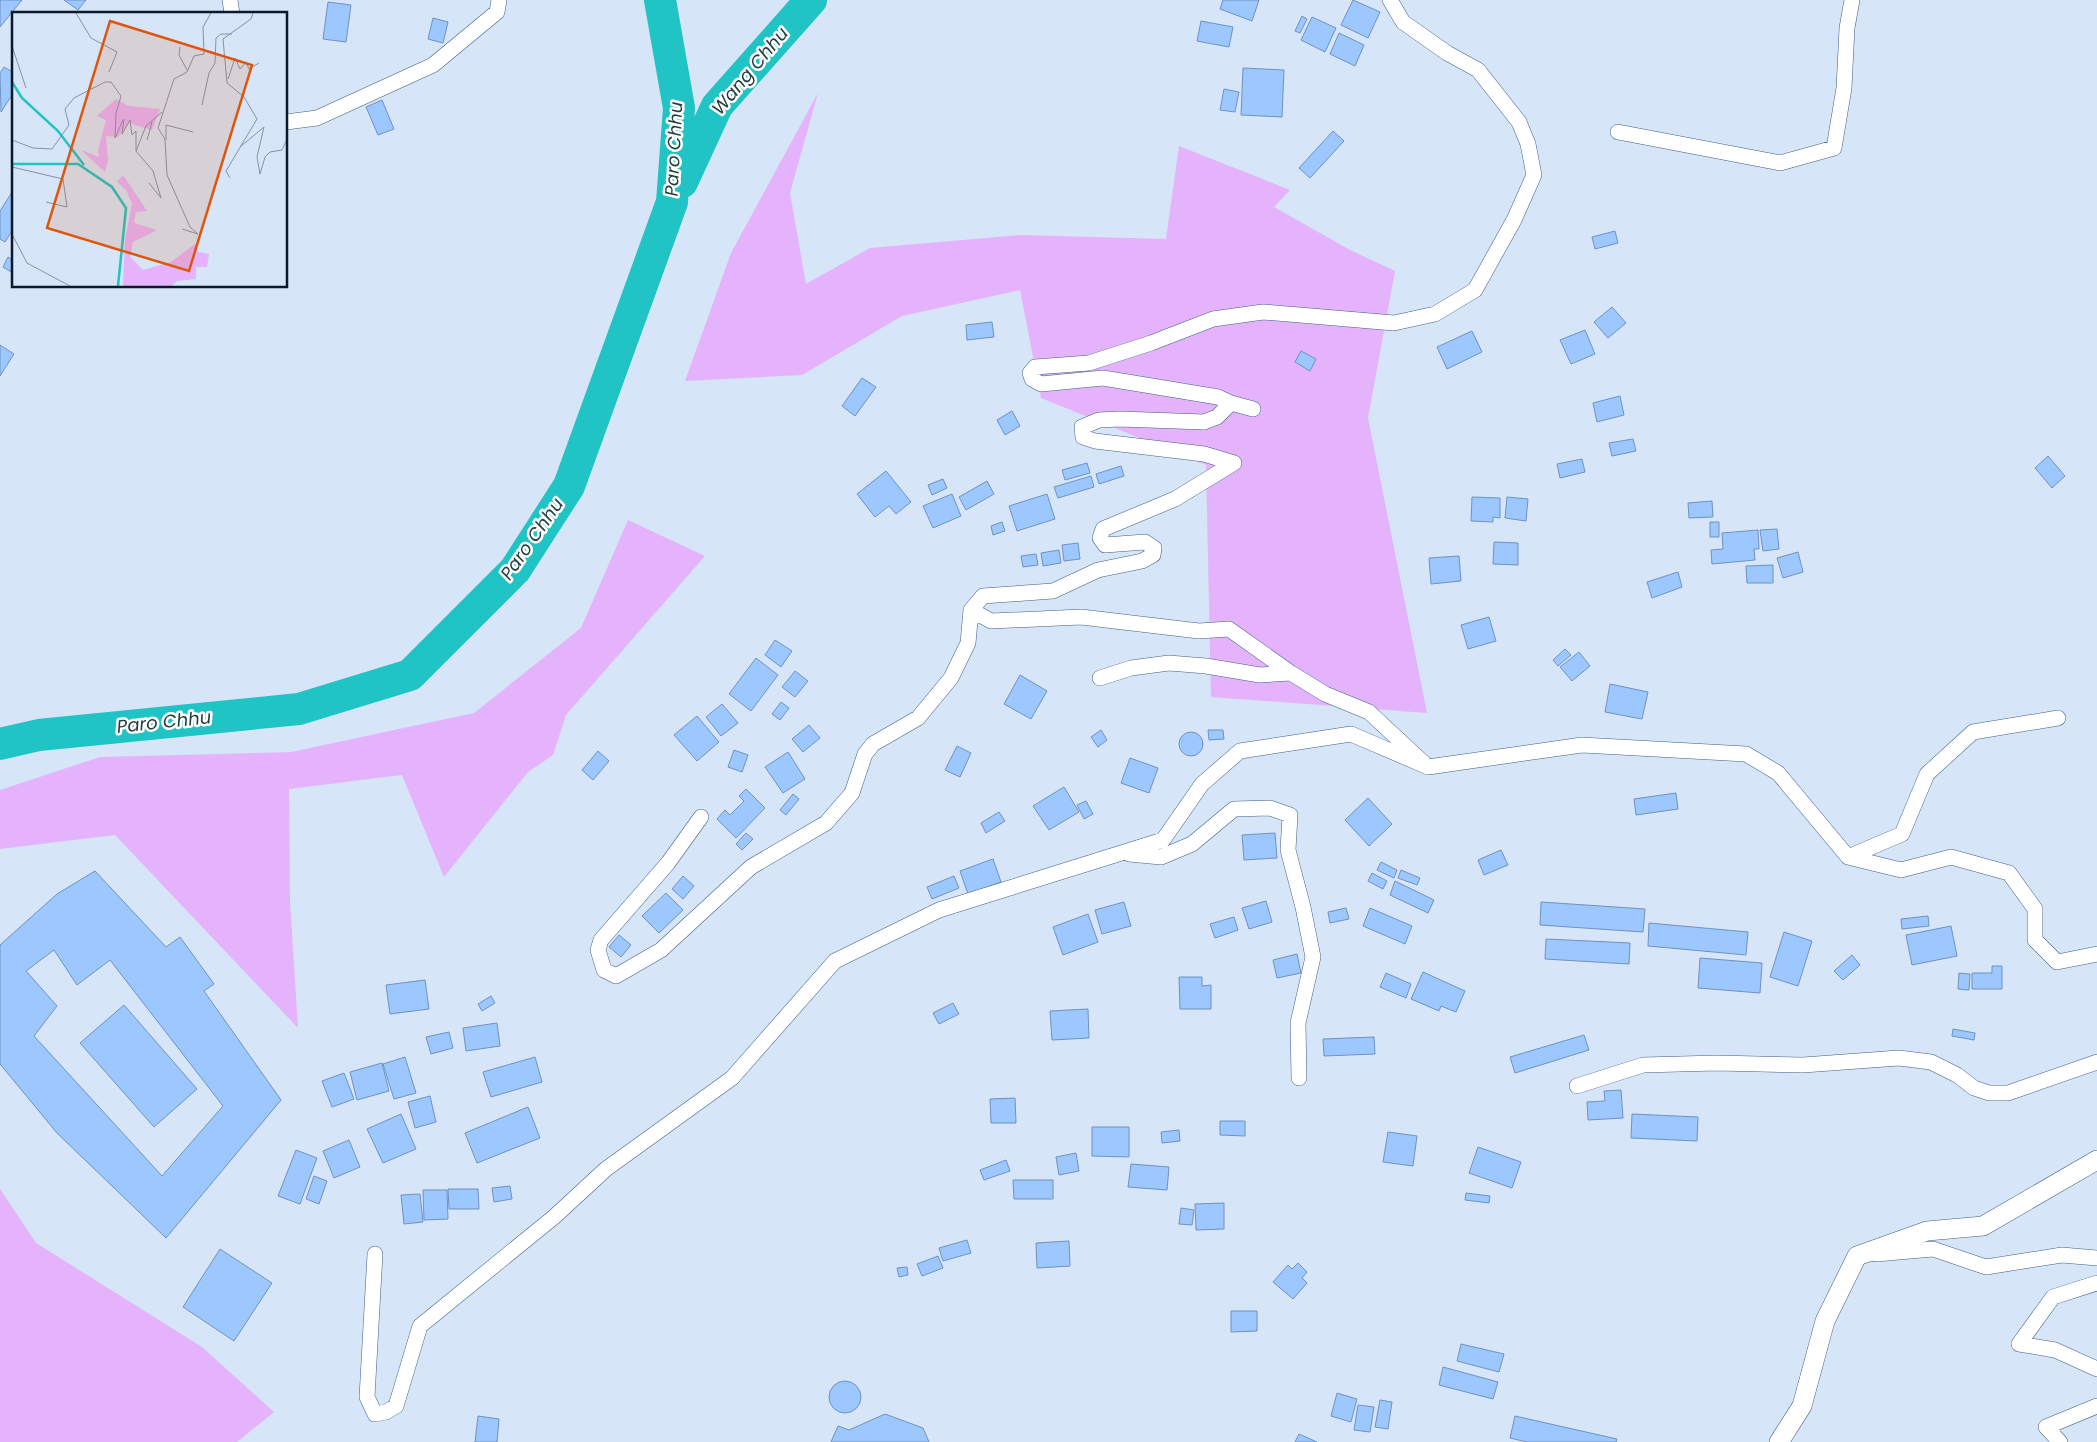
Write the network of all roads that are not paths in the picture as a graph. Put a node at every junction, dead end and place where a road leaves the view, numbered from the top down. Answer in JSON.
{"nodes":[{"id":1,"x":499,"y":0,"type":"edge"},
{"id":2,"x":1390,"y":0,"type":"edge"},
{"id":3,"x":1852,"y":0,"type":"edge"},
{"id":4,"x":288,"y":122,"type":"edge"},
{"id":5,"x":1618,"y":132,"type":"dead end"},
{"id":6,"x":1231,"y":403,"type":"junction"},
{"id":7,"x":1252,"y":409,"type":"dead end"},
{"id":8,"x":971,"y":610,"type":"junction"},
{"id":9,"x":1291,"y":673,"type":"junction"},
{"id":10,"x":1100,"y":678,"type":"dead end"},
{"id":11,"x":2058,"y":718,"type":"dead end"},
{"id":12,"x":1428,"y":767,"type":"junction"},
{"id":13,"x":701,"y":817,"type":"dead end"},
{"id":14,"x":1109,"y":856,"type":"junction"},
{"id":15,"x":1848,"y":857,"type":"junction"},
{"id":16,"x":2097,"y":954,"type":"edge"},
{"id":17,"x":2097,"y":1062,"type":"edge"},
{"id":18,"x":1299,"y":1078,"type":"dead end"},
{"id":19,"x":1577,"y":1086,"type":"dead end"},
{"id":20,"x":2097,"y":1160,"type":"edge"},
{"id":21,"x":375,"y":1254,"type":"dead end"},
{"id":22,"x":1857,"y":1256,"type":"junction"},
{"id":23,"x":2097,"y":1258,"type":"edge"},
{"id":24,"x":2097,"y":1283,"type":"edge"},
{"id":25,"x":2097,"y":1369,"type":"edge"},
{"id":26,"x":2097,"y":1406,"type":"edge"},
{"id":27,"x":1779,"y":1442,"type":"edge"},
{"id":28,"x":2060,"y":1442,"type":"edge"}],
"edges":[{"from":1,"to":4,"type":"street"},
{"from":2,"to":6,"type":"street"},
{"from":3,"to":5,"type":"street"},
{"from":6,"to":7,"type":"street"},
{"from":6,"to":8,"type":"street"},
{"from":8,"to":9,"type":"street"},
{"from":8,"to":13,"type":"street"},
{"from":9,"to":10,"type":"street"},
{"from":9,"to":12,"type":"street"},
{"from":11,"to":15,"type":"street"},
{"from":12,"to":14,"type":"street"},
{"from":12,"to":15,"type":"street"},
{"from":14,"to":18,"type":"street"},
{"from":14,"to":21,"type":"street"},
{"from":15,"to":16,"type":"street"},
{"from":17,"to":19,"type":"street"},
{"from":20,"to":22,"type":"street"},
{"from":22,"to":23,"type":"street"},
{"from":22,"to":27,"type":"street"},
{"from":24,"to":25,"type":"street"},
{"from":26,"to":28,"type":"street"}]}
